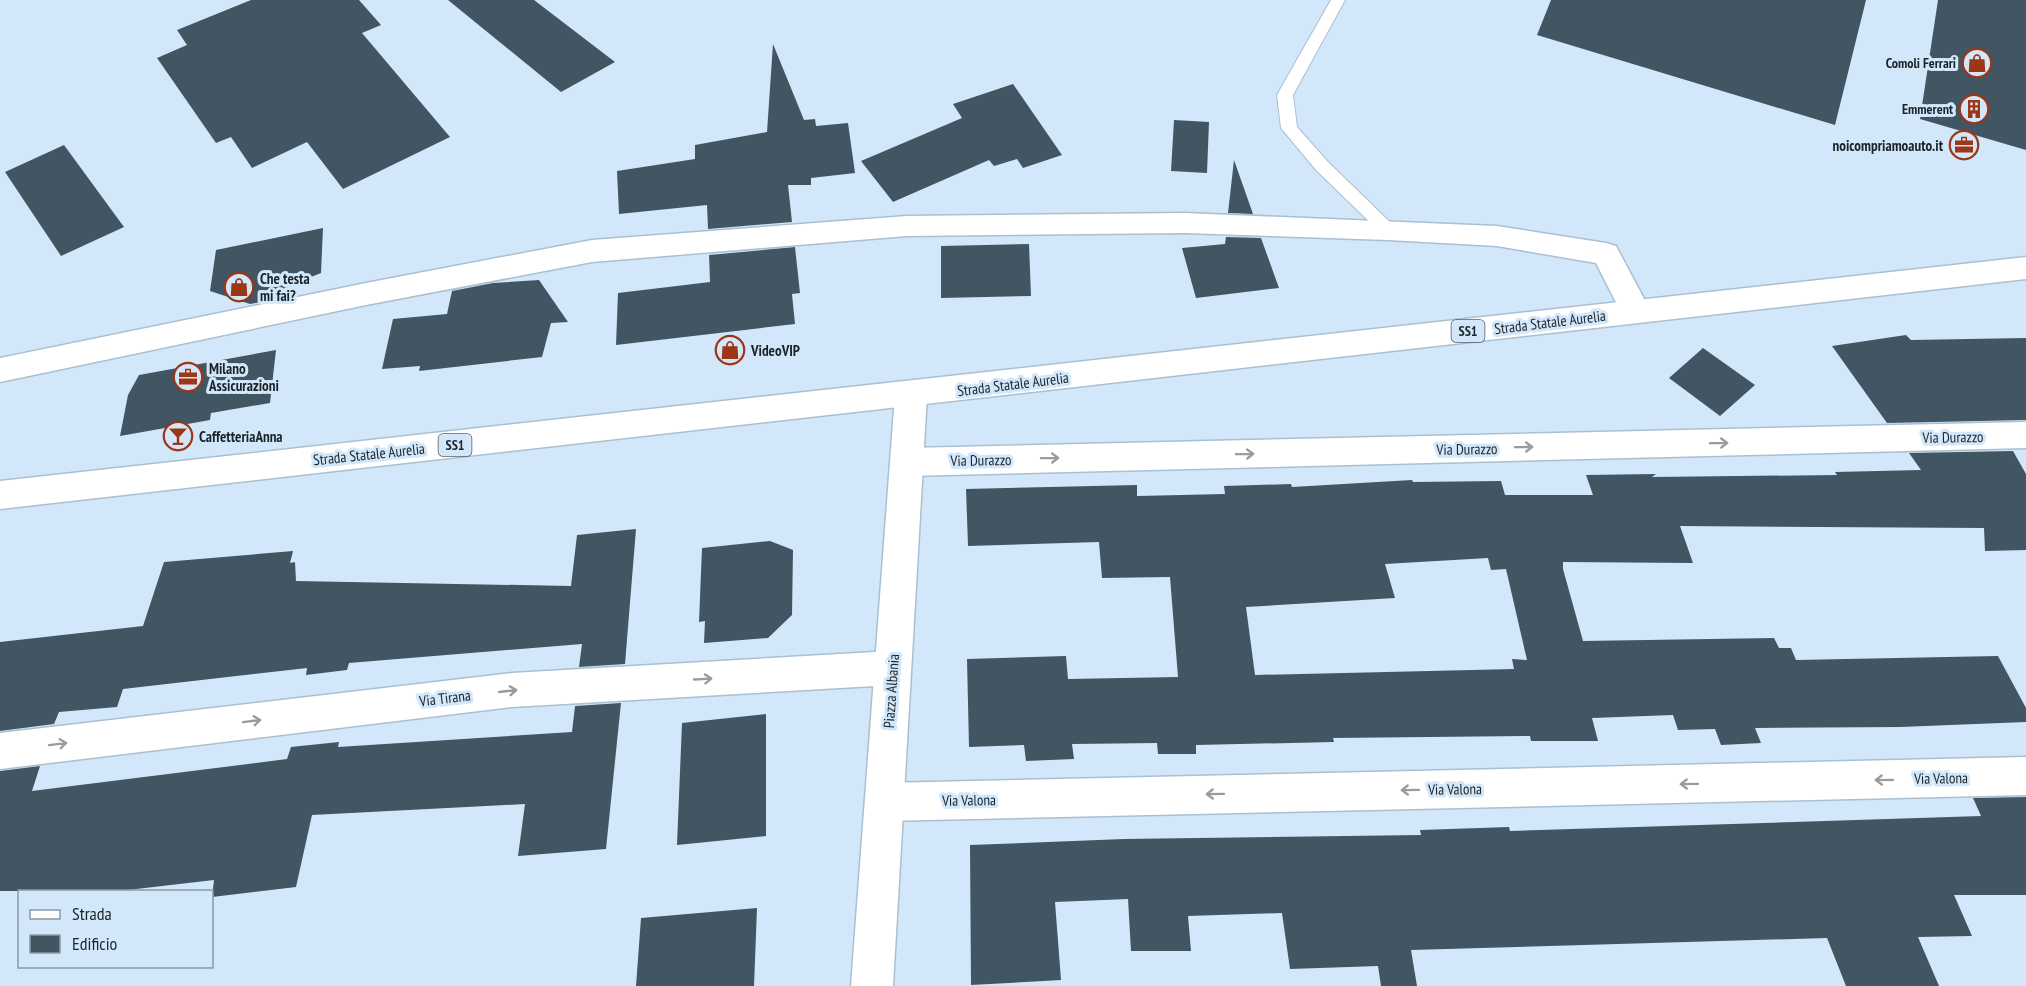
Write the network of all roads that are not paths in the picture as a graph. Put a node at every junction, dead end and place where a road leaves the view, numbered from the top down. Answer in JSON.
{"nodes":[{"id":1,"x":1338,"y":0,"type":"edge"},
{"id":2,"x":1388,"y":230,"type":"junction"},
{"id":3,"x":2026,"y":268,"type":"edge"},
{"id":4,"x":1636,"y":312,"type":"junction"},
{"id":5,"x":0,"y":370,"type":"edge"},
{"id":6,"x":911,"y":395,"type":"junction"},
{"id":7,"x":2026,"y":435,"type":"edge"},
{"id":8,"x":908,"y":462,"type":"junction"},
{"id":9,"x":0,"y":495,"type":"edge"},
{"id":10,"x":892,"y":668,"type":"junction"},
{"id":11,"x":0,"y":751,"type":"edge"},
{"id":12,"x":2026,"y":776,"type":"edge"},
{"id":13,"x":884,"y":802,"type":"junction"},
{"id":14,"x":872,"y":986,"type":"edge"}],
"edges":[{"from":1,"to":2,"type":"lane"},
{"from":2,"to":4,"type":"street"},
{"from":2,"to":5,"type":"street"},
{"from":3,"to":4,"type":"street","name":"Strada Statale Aurelia","number":"SS1"},
{"from":4,"to":6,"type":"street","name":"Strada Statale Aurelia","number":"SS1"},
{"from":6,"to":8,"type":"street","name":"Piazza Albania"},
{"from":6,"to":9,"type":"street","name":"Strada Statale Aurelia","number":"SS1"},
{"from":8,"to":7,"type":"street","name":"Via Durazzo","one_way":true},
{"from":8,"to":10,"type":"street","name":"Piazza Albania"},
{"from":11,"to":10,"type":"street","name":"Via Tirana","one_way":true},
{"from":10,"to":13,"type":"street","name":"Piazza Albania"},
{"from":12,"to":13,"type":"street","name":"Via Valona","one_way":true},
{"from":13,"to":14,"type":"street","name":"Piazza Albania"}]}
